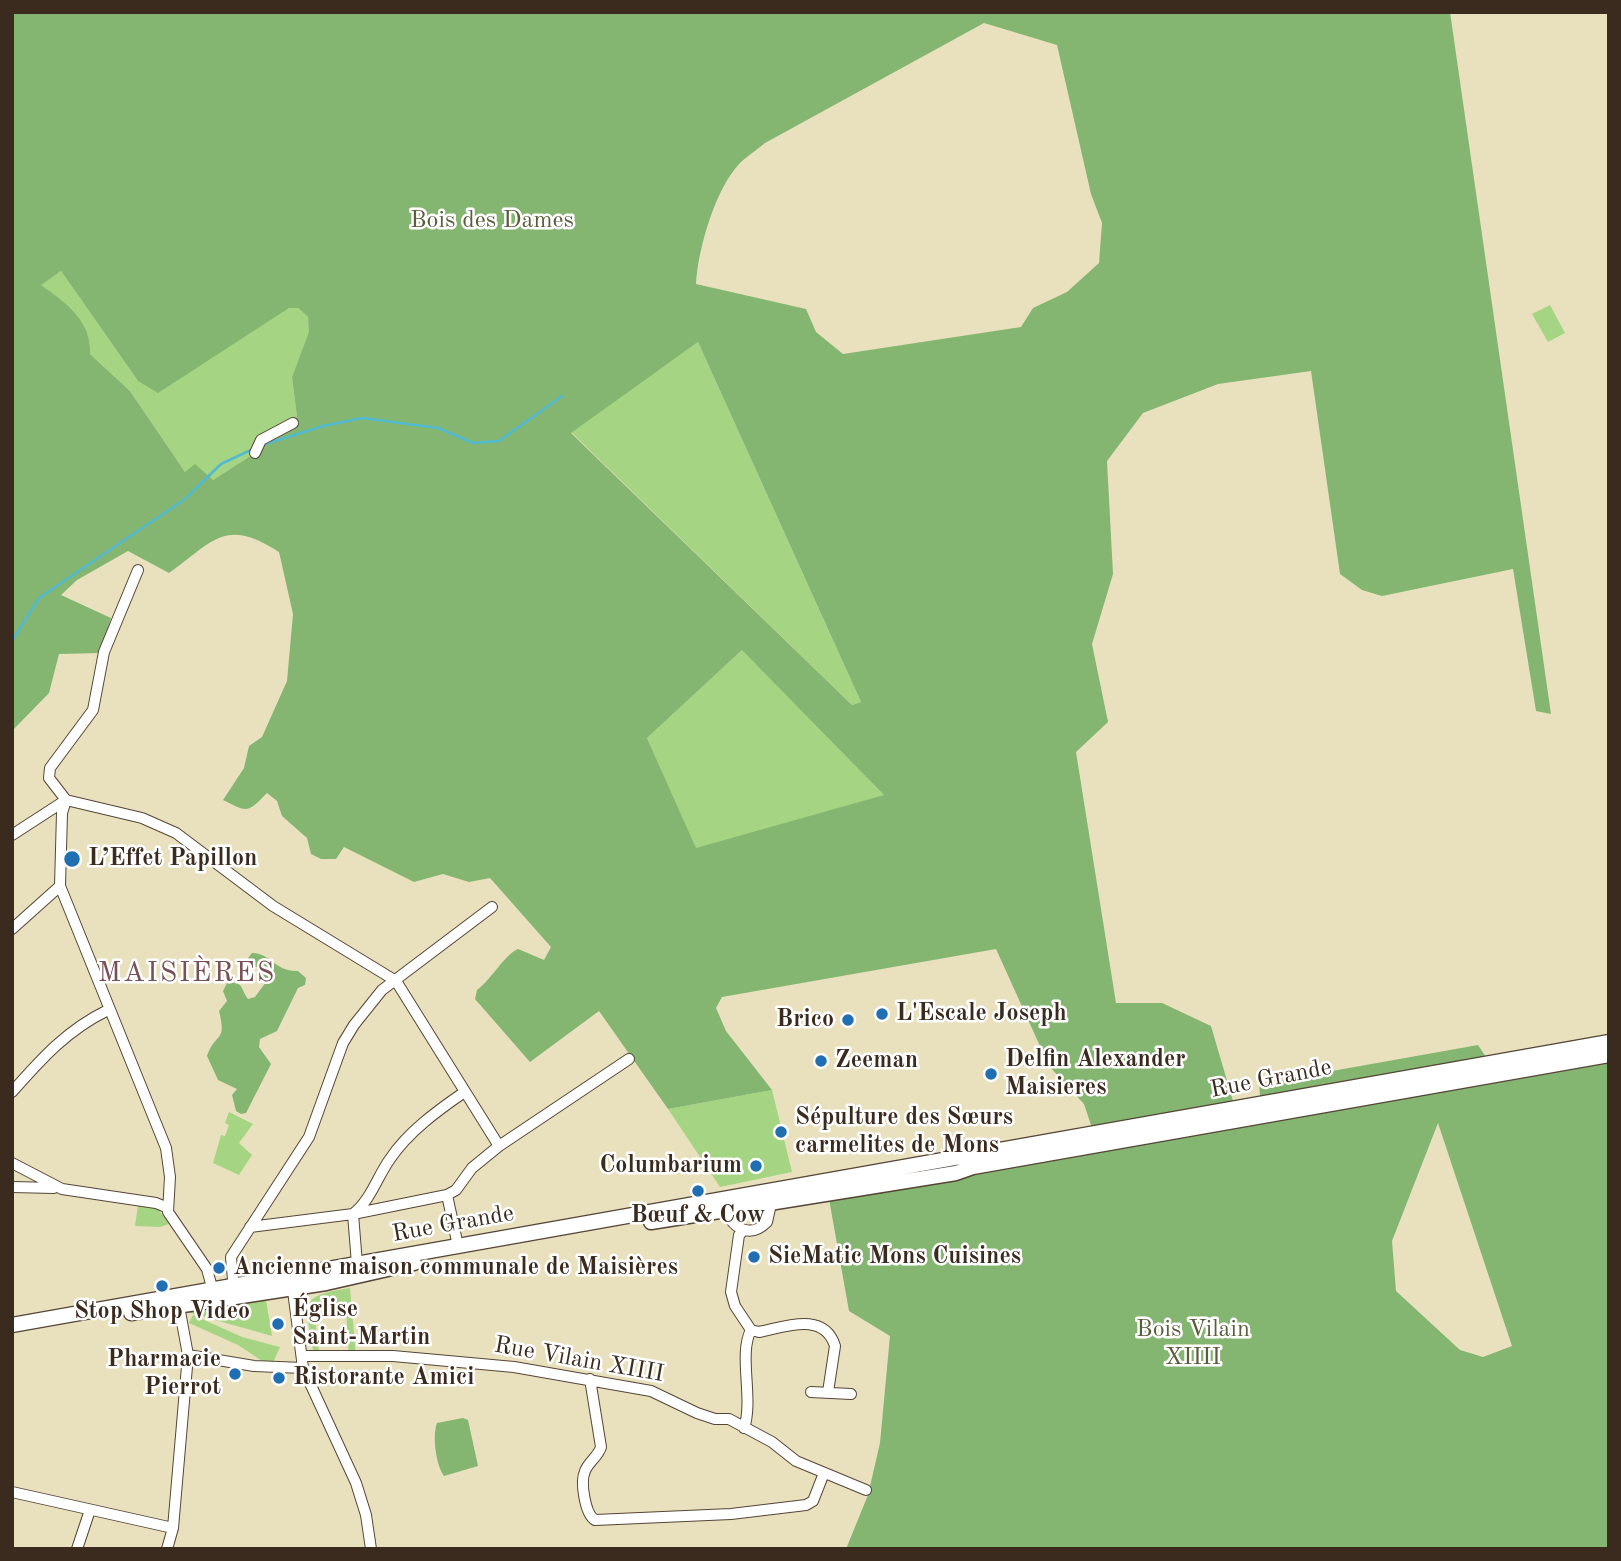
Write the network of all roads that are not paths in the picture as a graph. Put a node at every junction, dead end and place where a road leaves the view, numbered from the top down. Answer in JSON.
{"nodes":[{"id":1,"x":293,"y":423,"type":"dead end"},
{"id":2,"x":257,"y":448,"type":"dead end"},
{"id":3,"x":138,"y":570,"type":"dead end"},
{"id":4,"x":66,"y":800,"type":"junction"},
{"id":5,"x":12,"y":835,"type":"edge"},
{"id":6,"x":60,"y":886,"type":"junction"},
{"id":7,"x":492,"y":907,"type":"dead end"},
{"id":8,"x":12,"y":929,"type":"edge"},
{"id":9,"x":396,"y":981,"type":"junction"},
{"id":10,"x":108,"y":1010,"type":"junction"},
{"id":11,"x":1609,"y":1042,"type":"edge"},
{"id":12,"x":1609,"y":1055,"type":"edge"},
{"id":13,"x":629,"y":1059,"type":"dead end"},
{"id":14,"x":12,"y":1092,"type":"edge"},
{"id":15,"x":463,"y":1093,"type":"junction"},
{"id":16,"x":499,"y":1146,"type":"junction"},
{"id":17,"x":12,"y":1163,"type":"edge"},
{"id":18,"x":12,"y":1187,"type":"edge"},
{"id":19,"x":62,"y":1189,"type":"junction"},
{"id":20,"x":447,"y":1195,"type":"junction"},
{"id":21,"x":735,"y":1197,"type":"junction"},
{"id":22,"x":771,"y":1204,"type":"junction"},
{"id":23,"x":168,"y":1208,"type":"junction"},
{"id":24,"x":726,"y":1211,"type":"junction"},
{"id":25,"x":353,"y":1214,"type":"junction"},
{"id":26,"x":250,"y":1227,"type":"junction"},
{"id":27,"x":743,"y":1231,"type":"junction"},
{"id":28,"x":458,"y":1246,"type":"junction"},
{"id":29,"x":357,"y":1264,"type":"junction"},
{"id":30,"x":292,"y":1282,"type":"junction"},
{"id":31,"x":235,"y":1292,"type":"junction"},
{"id":32,"x":214,"y":1295,"type":"junction"},
{"id":33,"x":179,"y":1306,"type":"junction"},
{"id":34,"x":12,"y":1325,"type":"edge"},
{"id":35,"x":751,"y":1330,"type":"junction"},
{"id":36,"x":12,"y":1334,"type":"edge"},
{"id":37,"x":188,"y":1355,"type":"junction"},
{"id":38,"x":303,"y":1356,"type":"junction"},
{"id":39,"x":303,"y":1368,"type":"junction"},
{"id":40,"x":590,"y":1379,"type":"junction"},
{"id":41,"x":811,"y":1392,"type":"dead end"},
{"id":42,"x":828,"y":1392,"type":"junction"},
{"id":43,"x":850,"y":1394,"type":"dead end"},
{"id":44,"x":744,"y":1428,"type":"junction"},
{"id":45,"x":824,"y":1473,"type":"junction"},
{"id":46,"x":866,"y":1490,"type":"dead end"},
{"id":47,"x":12,"y":1492,"type":"edge"},
{"id":48,"x":90,"y":1510,"type":"junction"},
{"id":49,"x":173,"y":1528,"type":"junction"},
{"id":50,"x":77,"y":1549,"type":"edge"},
{"id":51,"x":167,"y":1549,"type":"edge"},
{"id":52,"x":370,"y":1549,"type":"edge"}],
"edges":[{"from":1,"to":2,"type":"street"},
{"from":3,"to":4,"type":"street"},
{"from":4,"to":5,"type":"street"},
{"from":4,"to":6,"type":"street"},
{"from":4,"to":9,"type":"street"},
{"from":6,"to":8,"type":"street"},
{"from":6,"to":10,"type":"street"},
{"from":7,"to":9,"type":"street"},
{"from":9,"to":15,"type":"street"},
{"from":9,"to":26,"type":"street"},
{"from":10,"to":14,"type":"street"},
{"from":10,"to":23,"type":"street"},
{"from":11,"to":21,"type":"main road","name":"Rue Grande"},
{"from":12,"to":22,"type":"main road","name":"Rue Grande"},
{"from":13,"to":16,"type":"street"},
{"from":15,"to":16,"type":"street"},
{"from":15,"to":25,"type":"street"},
{"from":16,"to":20,"type":"street"},
{"from":17,"to":19,"type":"street"},
{"from":18,"to":19,"type":"street"},
{"from":19,"to":23,"type":"street"},
{"from":20,"to":25,"type":"street"},
{"from":20,"to":28,"type":"street"},
{"from":21,"to":24,"type":"street"},
{"from":21,"to":28,"type":"main road","name":"Rue Grande"},
{"from":22,"to":24,"type":"main road","name":"Rue Grande"},
{"from":22,"to":27,"type":"street"},
{"from":23,"to":32,"type":"street"},
{"from":24,"to":27,"type":"street"},
{"from":24,"to":30,"type":"main road","name":"Rue Grande"},
{"from":25,"to":26,"type":"street"},
{"from":25,"to":29,"type":"street"},
{"from":26,"to":31,"type":"street"},
{"from":27,"to":35,"type":"street"},
{"from":28,"to":29,"type":"main road","name":"Rue Grande"},
{"from":29,"to":30,"type":"main road","name":"Rue Grande"},
{"from":30,"to":31,"type":"main road","name":"Rue Grande"},
{"from":30,"to":38,"type":"street"},
{"from":31,"to":32,"type":"main road","name":"Rue Grande"},
{"from":32,"to":33,"type":"main road","name":"Rue Grande"},
{"from":32,"to":34,"type":"main road","name":"Rue Grande"},
{"from":33,"to":36,"type":"main road","name":"Rue Grande"},
{"from":33,"to":37,"type":"street"},
{"from":35,"to":42,"type":"street"},
{"from":35,"to":44,"type":"street"},
{"from":37,"to":39,"type":"street"},
{"from":37,"to":49,"type":"street"},
{"from":38,"to":39,"type":"street"},
{"from":38,"to":40,"type":"street","name":"Rue Vilain XIIII"},
{"from":39,"to":52,"type":"street"},
{"from":40,"to":44,"type":"street","name":"Rue Vilain XIIII"},
{"from":40,"to":45,"type":"street"},
{"from":41,"to":42,"type":"street"},
{"from":42,"to":43,"type":"street"},
{"from":44,"to":45,"type":"street","name":"Rue Vilain XIIII"},
{"from":45,"to":46,"type":"street","name":"Rue Vilain XIIII"},
{"from":47,"to":48,"type":"street"},
{"from":48,"to":49,"type":"street"},
{"from":48,"to":50,"type":"street"},
{"from":49,"to":51,"type":"street"}]}
